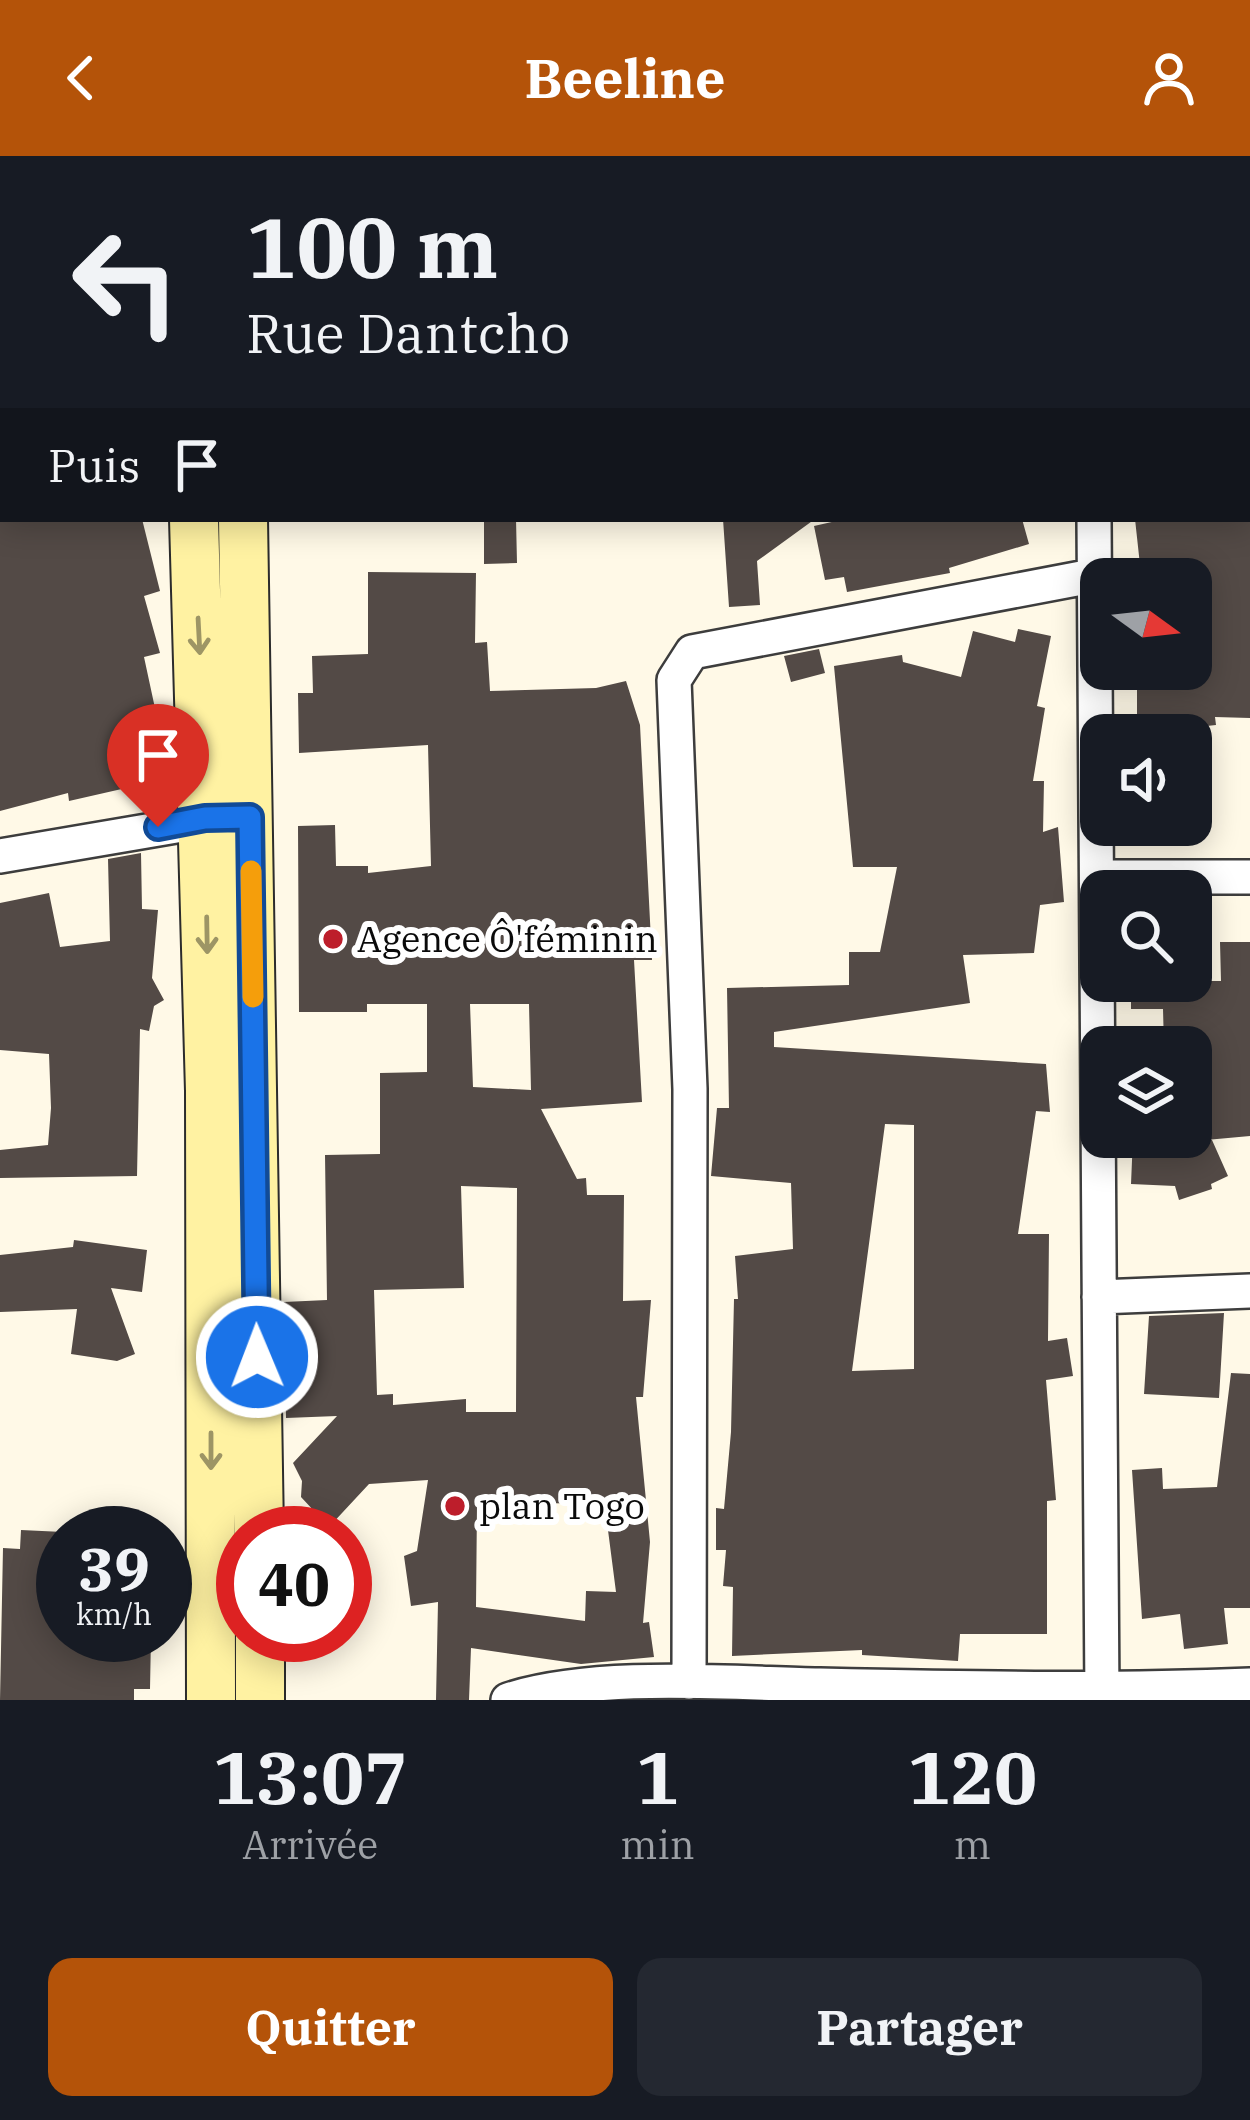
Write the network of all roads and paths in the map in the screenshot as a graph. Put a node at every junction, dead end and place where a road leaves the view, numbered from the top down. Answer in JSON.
{"nodes":[{"id":1,"x":194,"y":522,"type":"edge"},
{"id":2,"x":243,"y":522,"type":"edge"},
{"id":3,"x":1094,"y":522,"type":"edge"},
{"id":4,"x":1093,"y":558,"type":"edge"},
{"id":5,"x":1080,"y":578,"type":"edge"},
{"id":6,"x":1095,"y":690,"type":"edge"},
{"id":7,"x":228,"y":818,"type":"junction"},
{"id":8,"x":0,"y":856,"type":"edge"},
{"id":9,"x":1100,"y":870,"type":"edge"},
{"id":10,"x":1212,"y":877,"type":"edge"},
{"id":11,"x":1250,"y":877,"type":"edge"},
{"id":12,"x":1100,"y":1002,"type":"edge"},
{"id":13,"x":1250,"y":1291,"type":"edge"},
{"id":14,"x":1099,"y":1297,"type":"junction"},
{"id":15,"x":258,"y":1506,"type":"edge"},
{"id":16,"x":260,"y":1662,"type":"edge"},
{"id":17,"x":689,"y":1682,"type":"junction"},
{"id":18,"x":1250,"y":1684,"type":"edge"},
{"id":19,"x":1102,"y":1696,"type":"edge"},
{"id":20,"x":211,"y":1700,"type":"edge"},
{"id":21,"x":260,"y":1700,"type":"edge"},
{"id":22,"x":508,"y":1700,"type":"edge"}],
"edges":[{"from":1,"to":7,"type":"street","one_way":true},
{"from":2,"to":7,"type":"street"},
{"from":3,"to":4,"type":"street"},
{"from":5,"to":17,"type":"street"},
{"from":6,"to":9,"type":"street"},
{"from":7,"to":8,"type":"street"},
{"from":7,"to":15,"type":"street"},
{"from":7,"to":20,"type":"street","one_way":true},
{"from":10,"to":11,"type":"street"},
{"from":12,"to":14,"type":"street"},
{"from":13,"to":14,"type":"street"},
{"from":14,"to":19,"type":"street"},
{"from":16,"to":21,"type":"street"},
{"from":17,"to":19,"type":"street"},
{"from":17,"to":22,"type":"street"},
{"from":18,"to":19,"type":"street"}]}
